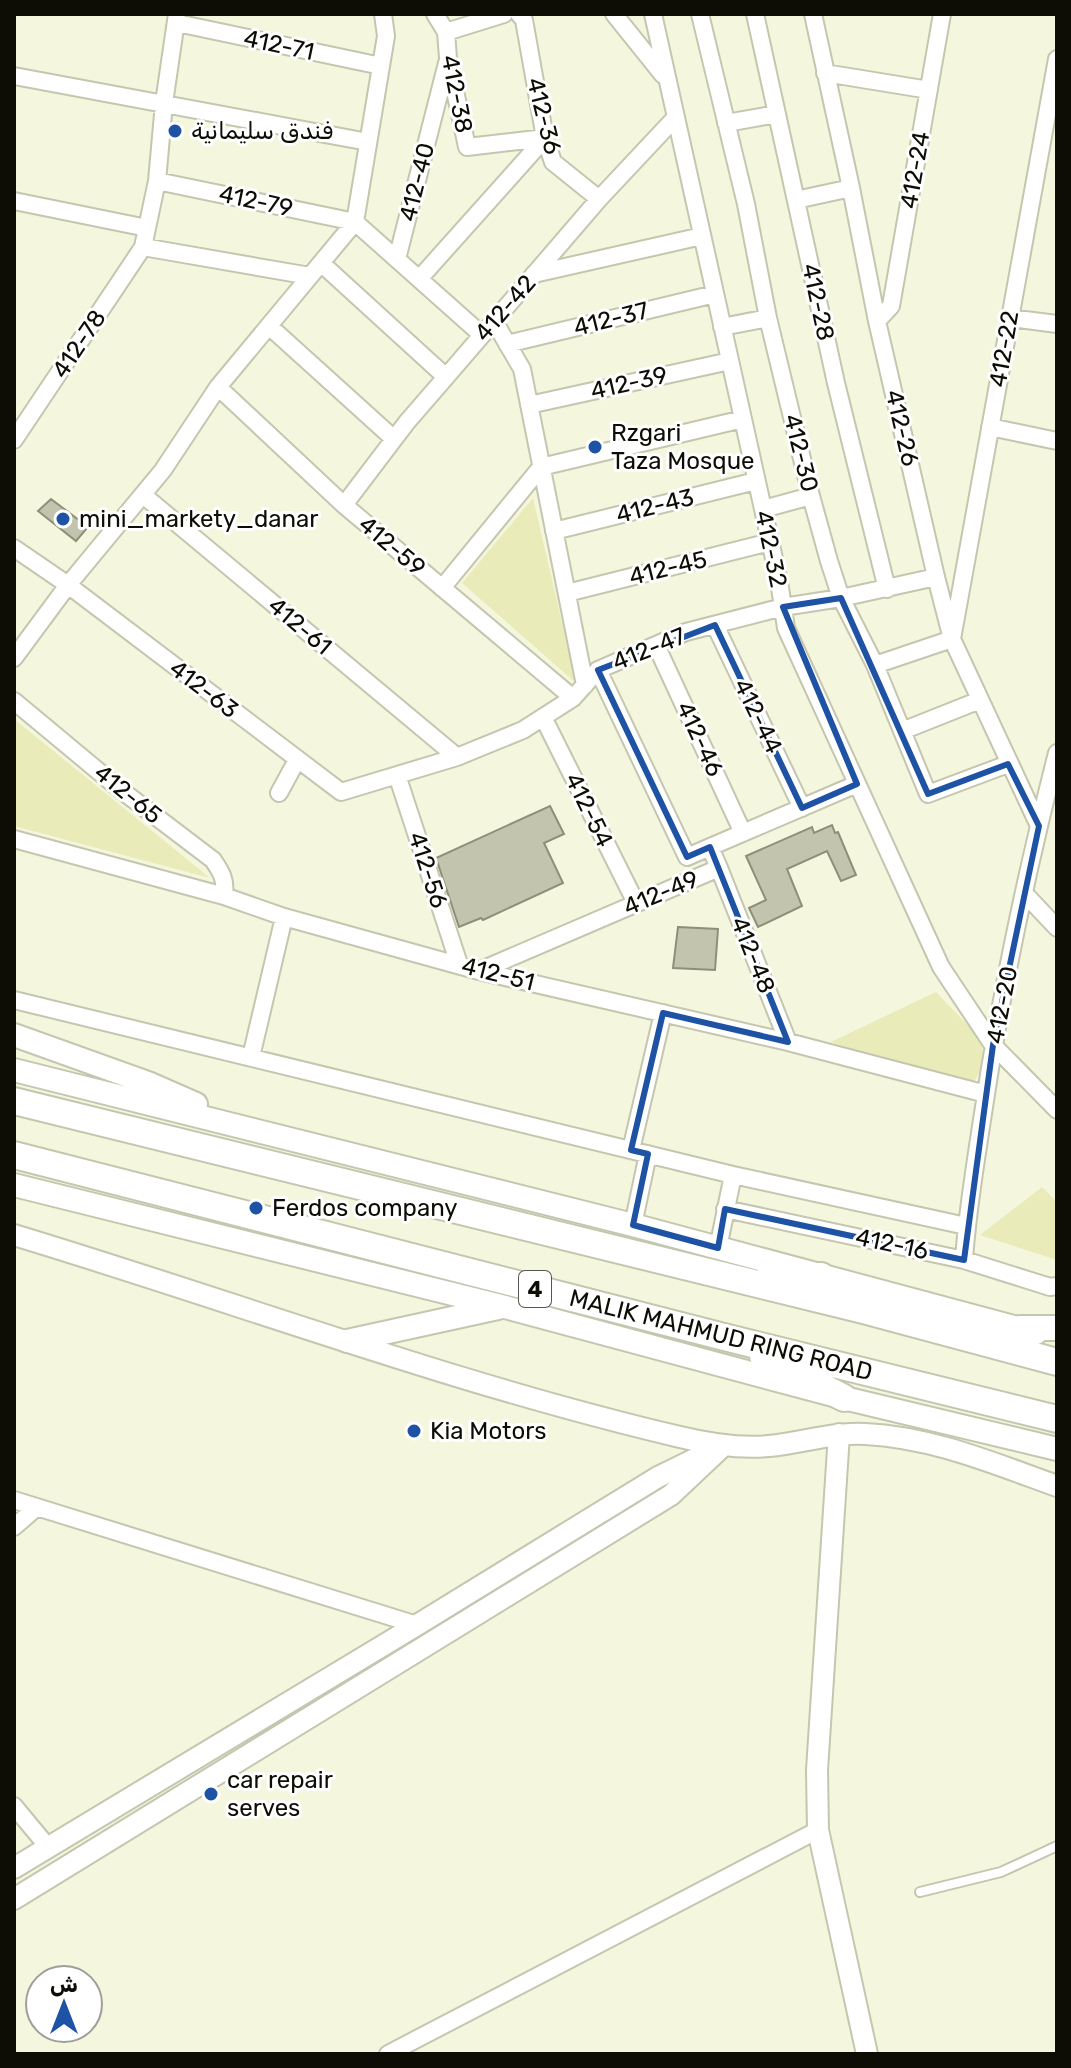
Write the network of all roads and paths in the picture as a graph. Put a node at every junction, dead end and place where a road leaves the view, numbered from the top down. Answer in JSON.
{"nodes":[{"id":1,"x":383,"y":14,"type":"edge"},
{"id":2,"x":435,"y":14,"type":"edge"},
{"id":3,"x":504,"y":14,"type":"edge"},
{"id":4,"x":519,"y":14,"type":"edge"},
{"id":5,"x":614,"y":14,"type":"edge"},
{"id":6,"x":653,"y":14,"type":"edge"},
{"id":7,"x":700,"y":14,"type":"edge"},
{"id":8,"x":755,"y":14,"type":"edge"},
{"id":9,"x":813,"y":14,"type":"edge"},
{"id":10,"x":942,"y":14,"type":"edge"},
{"id":11,"x":177,"y":19,"type":"edge"},
{"id":12,"x":446,"y":32,"type":"junction"},
{"id":13,"x":448,"y":58,"type":"junction"},
{"id":14,"x":1057,"y":59,"type":"edge"},
{"id":15,"x":381,"y":66,"type":"junction"},
{"id":16,"x":825,"y":73,"type":"junction"},
{"id":17,"x":14,"y":76,"type":"edge"},
{"id":18,"x":666,"y":79,"type":"junction"},
{"id":19,"x":929,"y":90,"type":"junction"},
{"id":20,"x":164,"y":103,"type":"junction"},
{"id":21,"x":777,"y":114,"type":"junction"},
{"id":22,"x":675,"y":118,"type":"junction"},
{"id":23,"x":726,"y":123,"type":"junction"},
{"id":24,"x":545,"y":138,"type":"junction"},
{"id":25,"x":368,"y":142,"type":"junction"},
{"id":26,"x":157,"y":181,"type":"junction"},
{"id":27,"x":851,"y":188,"type":"junction"},
{"id":28,"x":599,"y":199,"type":"junction"},
{"id":29,"x":796,"y":200,"type":"junction"},
{"id":30,"x":14,"y":201,"type":"edge"},
{"id":31,"x":355,"y":222,"type":"junction"},
{"id":32,"x":147,"y":228,"type":"junction"},
{"id":33,"x":702,"y":236,"type":"junction"},
{"id":34,"x":143,"y":247,"type":"junction"},
{"id":35,"x":397,"y":259,"type":"junction"},
{"id":36,"x":315,"y":270,"type":"junction"},
{"id":37,"x":534,"y":274,"type":"junction"},
{"id":38,"x":419,"y":279,"type":"junction"},
{"id":39,"x":715,"y":294,"type":"junction"},
{"id":40,"x":768,"y":318,"type":"junction"},
{"id":41,"x":1010,"y":318,"type":"junction"},
{"id":42,"x":494,"y":321,"type":"junction"},
{"id":43,"x":877,"y":321,"type":"junction"},
{"id":44,"x":1057,"y":324,"type":"edge"},
{"id":45,"x":269,"y":326,"type":"junction"},
{"id":46,"x":722,"y":327,"type":"junction"},
{"id":47,"x":482,"y":335,"type":"junction"},
{"id":48,"x":507,"y":344,"type":"junction"},
{"id":49,"x":730,"y":361,"type":"junction"},
{"id":50,"x":446,"y":377,"type":"junction"},
{"id":51,"x":218,"y":387,"type":"junction"},
{"id":52,"x":529,"y":405,"type":"junction"},
{"id":53,"x":743,"y":419,"type":"junction"},
{"id":54,"x":990,"y":427,"type":"junction"},
{"id":55,"x":394,"y":439,"type":"junction"},
{"id":56,"x":14,"y":440,"type":"edge"},
{"id":57,"x":1057,"y":441,"type":"edge"},
{"id":58,"x":541,"y":467,"type":"junction"},
{"id":59,"x":756,"y":481,"type":"junction"},
{"id":60,"x":143,"y":495,"type":"junction"},
{"id":61,"x":811,"y":496,"type":"junction"},
{"id":62,"x":344,"y":505,"type":"junction"},
{"id":63,"x":763,"y":509,"type":"junction"},
{"id":64,"x":554,"y":531,"type":"junction"},
{"id":65,"x":770,"y":542,"type":"junction"},
{"id":66,"x":14,"y":548,"type":"edge"},
{"id":67,"x":936,"y":577,"type":"junction"},
{"id":68,"x":68,"y":585,"type":"junction"},
{"id":69,"x":442,"y":588,"type":"junction"},
{"id":70,"x":887,"y":589,"type":"junction"},
{"id":71,"x":567,"y":593,"type":"junction"},
{"id":72,"x":841,"y":598,"type":"junction"},
{"id":73,"x":783,"y":607,"type":"junction"},
{"id":74,"x":715,"y":625,"type":"junction"},
{"id":75,"x":952,"y":639,"type":"junction"},
{"id":76,"x":656,"y":645,"type":"junction"},
{"id":77,"x":14,"y":658,"type":"edge"},
{"id":78,"x":875,"y":665,"type":"junction"},
{"id":79,"x":598,"y":670,"type":"junction"},
{"id":80,"x":585,"y":685,"type":"junction"},
{"id":81,"x":573,"y":698,"type":"junction"},
{"id":82,"x":980,"y":700,"type":"junction"},
{"id":83,"x":14,"y":701,"type":"edge"},
{"id":84,"x":543,"y":717,"type":"junction"},
{"id":85,"x":902,"y":731,"type":"junction"},
{"id":86,"x":457,"y":757,"type":"junction"},
{"id":87,"x":297,"y":760,"type":"junction"},
{"id":88,"x":1008,"y":764,"type":"junction"},
{"id":89,"x":1056,"y":766,"type":"edge"},
{"id":90,"x":397,"y":775,"type":"junction"},
{"id":91,"x":857,"y":784,"type":"junction"},
{"id":92,"x":341,"y":792,"type":"joint"},
{"id":93,"x":279,"y":793,"type":"dead end"},
{"id":94,"x":802,"y":808,"type":"junction"},
{"id":95,"x":1039,"y":826,"type":"junction"},
{"id":96,"x":743,"y":833,"type":"junction"},
{"id":97,"x":14,"y":839,"type":"edge"},
{"id":98,"x":710,"y":847,"type":"junction"},
{"id":99,"x":687,"y":857,"type":"junction"},
{"id":100,"x":719,"y":868,"type":"junction"},
{"id":101,"x":696,"y":877,"type":"junction"},
{"id":102,"x":1024,"y":893,"type":"junction"},
{"id":103,"x":224,"y":896,"type":"junction"},
{"id":104,"x":636,"y":903,"type":"junction"},
{"id":105,"x":284,"y":917,"type":"junction"},
{"id":106,"x":1057,"y":928,"type":"edge"},
{"id":107,"x":459,"y":964,"type":"junction"},
{"id":108,"x":479,"y":971,"type":"junction"},
{"id":109,"x":14,"y":1000,"type":"edge"},
{"id":110,"x":663,"y":1013,"type":"junction"},
{"id":111,"x":14,"y":1035,"type":"edge"},
{"id":112,"x":788,"y":1042,"type":"junction"},
{"id":113,"x":993,"y":1045,"type":"junction"},
{"id":114,"x":251,"y":1057,"type":"junction"},
{"id":115,"x":14,"y":1070,"type":"edge"},
{"id":116,"x":986,"y":1094,"type":"junction"},
{"id":117,"x":14,"y":1101,"type":"edge"},
{"id":118,"x":1057,"y":1110,"type":"edge"},
{"id":119,"x":246,"y":1127,"type":"junction"},
{"id":120,"x":631,"y":1150,"type":"junction"},
{"id":121,"x":648,"y":1154,"type":"junction"},
{"id":122,"x":14,"y":1155,"type":"edge"},
{"id":123,"x":733,"y":1175,"type":"junction"},
{"id":124,"x":14,"y":1185,"type":"edge"},
{"id":125,"x":725,"y":1209,"type":"junction"},
{"id":126,"x":633,"y":1225,"type":"junction"},
{"id":127,"x":966,"y":1226,"type":"junction"},
{"id":128,"x":14,"y":1235,"type":"edge"},
{"id":129,"x":718,"y":1248,"type":"junction"},
{"id":130,"x":964,"y":1260,"type":"junction"},
{"id":131,"x":821,"y":1276,"type":"junction"},
{"id":132,"x":730,"y":1278,"type":"junction"},
{"id":133,"x":1057,"y":1286,"type":"edge"},
{"id":134,"x":505,"y":1307,"type":"junction"},
{"id":135,"x":1020,"y":1328,"type":"junction"},
{"id":136,"x":1057,"y":1328,"type":"edge"},
{"id":137,"x":728,"y":1338,"type":"junction"},
{"id":138,"x":1057,"y":1339,"type":"edge"},
{"id":139,"x":347,"y":1341,"type":"junction"},
{"id":140,"x":1057,"y":1362,"type":"edge"},
{"id":141,"x":844,"y":1398,"type":"junction"},
{"id":142,"x":1057,"y":1419,"type":"edge"},
{"id":143,"x":839,"y":1434,"type":"junction"},
{"id":144,"x":723,"y":1446,"type":"junction"},
{"id":145,"x":1057,"y":1449,"type":"edge"},
{"id":146,"x":658,"y":1477,"type":"junction"},
{"id":147,"x":1057,"y":1486,"type":"edge"},
{"id":148,"x":671,"y":1495,"type":"junction"},
{"id":149,"x":14,"y":1500,"type":"edge"},
{"id":150,"x":37,"y":1507,"type":"junction"},
{"id":151,"x":14,"y":1527,"type":"edge"},
{"id":152,"x":417,"y":1625,"type":"junction"},
{"id":153,"x":14,"y":1806,"type":"edge"},
{"id":154,"x":818,"y":1830,"type":"junction"},
{"id":155,"x":1057,"y":1846,"type":"edge"},
{"id":156,"x":48,"y":1847,"type":"junction"},
{"id":157,"x":14,"y":1868,"type":"edge"},
{"id":158,"x":920,"y":1892,"type":"dead end"},
{"id":159,"x":14,"y":1899,"type":"edge"},
{"id":160,"x":388,"y":2054,"type":"edge"},
{"id":161,"x":867,"y":2054,"type":"edge"}],
"edges":[{"from":1,"to":15,"type":"street"},
{"from":2,"to":12,"type":"street","name":"412-38"},
{"from":3,"to":12,"type":"street"},
{"from":4,"to":24,"type":"street","name":"412-36"},
{"from":5,"to":18,"type":"street"},
{"from":6,"to":18,"type":"street","name":"412-32"},
{"from":7,"to":23,"type":"street","name":"412-30"},
{"from":8,"to":21,"type":"street","name":"412-28"},
{"from":9,"to":16,"type":"street","name":"412-26"},
{"from":10,"to":19,"type":"street","name":"412-24"},
{"from":11,"to":15,"type":"street","name":"412-71"},
{"from":11,"to":20,"type":"street"},
{"from":12,"to":13,"type":"street","name":"412-38"},
{"from":13,"to":24,"type":"street","name":"412-38"},
{"from":13,"to":35,"type":"street","name":"412-40"},
{"from":14,"to":41,"type":"street","name":"412-22"},
{"from":15,"to":25,"type":"street"},
{"from":16,"to":19,"type":"street"},
{"from":16,"to":27,"type":"street","name":"412-26"},
{"from":17,"to":20,"type":"street"},
{"from":18,"to":22,"type":"street","name":"412-32"},
{"from":19,"to":43,"type":"street","name":"412-24"},
{"from":20,"to":25,"type":"street"},
{"from":20,"to":26,"type":"street"},
{"from":21,"to":23,"type":"street"},
{"from":21,"to":29,"type":"street","name":"412-28"},
{"from":22,"to":28,"type":"street","name":"412-42"},
{"from":22,"to":33,"type":"street","name":"412-32"},
{"from":23,"to":40,"type":"street","name":"412-30"},
{"from":24,"to":28,"type":"street","name":"412-36"},
{"from":24,"to":38,"type":"street","name":"412-40"},
{"from":25,"to":31,"type":"street"},
{"from":26,"to":31,"type":"street","name":"412-79"},
{"from":26,"to":32,"type":"street"},
{"from":27,"to":29,"type":"street"},
{"from":27,"to":43,"type":"street","name":"412-26"},
{"from":28,"to":37,"type":"street","name":"412-42"},
{"from":29,"to":70,"type":"street","name":"412-28"},
{"from":30,"to":32,"type":"street"},
{"from":31,"to":35,"type":"street"},
{"from":31,"to":36,"type":"street"},
{"from":32,"to":34,"type":"street"},
{"from":33,"to":37,"type":"street"},
{"from":33,"to":39,"type":"street","name":"412-32"},
{"from":34,"to":36,"type":"street"},
{"from":34,"to":56,"type":"street","name":"412-78"},
{"from":35,"to":38,"type":"street"},
{"from":36,"to":45,"type":"street"},
{"from":36,"to":50,"type":"street"},
{"from":37,"to":42,"type":"street","name":"412-42"},
{"from":38,"to":47,"type":"street"},
{"from":39,"to":46,"type":"street","name":"412-32"},
{"from":39,"to":48,"type":"street","name":"412-37"},
{"from":40,"to":46,"type":"street"},
{"from":40,"to":61,"type":"street","name":"412-30"},
{"from":41,"to":44,"type":"street"},
{"from":41,"to":54,"type":"street","name":"412-22"},
{"from":42,"to":47,"type":"street","name":"412-42"},
{"from":42,"to":48,"type":"street"},
{"from":43,"to":67,"type":"street","name":"412-26"},
{"from":45,"to":51,"type":"street"},
{"from":45,"to":55,"type":"street"},
{"from":46,"to":49,"type":"street","name":"412-32"},
{"from":47,"to":50,"type":"street","name":"412-42"},
{"from":48,"to":52,"type":"street"},
{"from":49,"to":52,"type":"street","name":"412-39"},
{"from":49,"to":53,"type":"street","name":"412-32"},
{"from":50,"to":55,"type":"street","name":"412-42"},
{"from":51,"to":60,"type":"street"},
{"from":51,"to":62,"type":"street","name":"412-59"},
{"from":52,"to":58,"type":"street"},
{"from":53,"to":58,"type":"street"},
{"from":53,"to":59,"type":"street","name":"412-32"},
{"from":54,"to":57,"type":"street"},
{"from":54,"to":75,"type":"street","name":"412-22"},
{"from":55,"to":62,"type":"street","name":"412-42"},
{"from":58,"to":64,"type":"street"},
{"from":58,"to":69,"type":"street"},
{"from":59,"to":63,"type":"street","name":"412-32"},
{"from":59,"to":64,"type":"street","name":"412-43"},
{"from":60,"to":68,"type":"street"},
{"from":60,"to":86,"type":"street","name":"412-61"},
{"from":61,"to":63,"type":"street"},
{"from":61,"to":72,"type":"street","name":"412-30"},
{"from":62,"to":69,"type":"street","name":"412-59"},
{"from":63,"to":65,"type":"street","name":"412-32"},
{"from":64,"to":71,"type":"street"},
{"from":65,"to":71,"type":"street","name":"412-45"},
{"from":65,"to":73,"type":"street","name":"412-32"},
{"from":66,"to":68,"type":"street","name":"412-63"},
{"from":67,"to":70,"type":"street","name":"412-47"},
{"from":67,"to":75,"type":"street","name":"412-26"},
{"from":68,"to":77,"type":"street"},
{"from":68,"to":87,"type":"street","name":"412-63"},
{"from":69,"to":81,"type":"street","name":"412-59"},
{"from":70,"to":72,"type":"street","name":"412-47"},
{"from":71,"to":80,"type":"street"},
{"from":72,"to":73,"type":"street","name":"412-47"},
{"from":72,"to":78,"type":"street","name":"412-30"},
{"from":73,"to":74,"type":"street","name":"412-47"},
{"from":73,"to":91,"type":"street","name":"412-32"},
{"from":74,"to":76,"type":"street","name":"412-47"},
{"from":74,"to":94,"type":"street","name":"412-44"},
{"from":75,"to":78,"type":"street"},
{"from":75,"to":82,"type":"street","name":"412-26"},
{"from":76,"to":79,"type":"street","name":"412-47"},
{"from":76,"to":96,"type":"street","name":"412-46"},
{"from":78,"to":85,"type":"street","name":"412-30"},
{"from":79,"to":80,"type":"street","name":"412-47"},
{"from":79,"to":99,"type":"street"},
{"from":80,"to":81,"type":"street","name":"412-47"},
{"from":81,"to":84,"type":"street","name":"412-47"},
{"from":82,"to":85,"type":"street"},
{"from":82,"to":88,"type":"street","name":"412-26"},
{"from":83,"to":103,"type":"street","name":"412-65"},
{"from":84,"to":86,"type":"street","name":"412-47"},
{"from":84,"to":104,"type":"street","name":"412-54"},
{"from":85,"to":88,"type":"street","name":"412-30"},
{"from":86,"to":90,"type":"street","name":"412-47"},
{"from":87,"to":92,"type":"street","name":"412-63"},
{"from":87,"to":93,"type":"street"},
{"from":88,"to":95,"type":"street","name":"412-26"},
{"from":89,"to":95,"type":"street","name":"412-20"},
{"from":90,"to":92,"type":"street","name":"412-47"},
{"from":90,"to":107,"type":"street","name":"412-56"},
{"from":91,"to":94,"type":"street","name":"412-49"},
{"from":91,"to":113,"type":"street","name":"412-32"},
{"from":94,"to":96,"type":"street","name":"412-49"},
{"from":95,"to":102,"type":"street","name":"412-20"},
{"from":96,"to":98,"type":"street","name":"412-49"},
{"from":97,"to":103,"type":"street","name":"412-51"},
{"from":98,"to":99,"type":"street"},
{"from":98,"to":100,"type":"street","name":"412-49"},
{"from":99,"to":101,"type":"street"},
{"from":100,"to":101,"type":"street","name":"412-49"},
{"from":100,"to":112,"type":"street","name":"412-48"},
{"from":101,"to":104,"type":"street","name":"412-49"},
{"from":102,"to":106,"type":"street"},
{"from":102,"to":113,"type":"street","name":"412-20"},
{"from":103,"to":105,"type":"street","name":"412-51"},
{"from":104,"to":108,"type":"street","name":"412-49"},
{"from":105,"to":107,"type":"street","name":"412-51"},
{"from":105,"to":114,"type":"street"},
{"from":107,"to":108,"type":"street","name":"412-51"},
{"from":108,"to":110,"type":"street","name":"412-51"},
{"from":109,"to":114,"type":"street"},
{"from":110,"to":112,"type":"street","name":"412-51"},
{"from":110,"to":120,"type":"street"},
{"from":111,"to":119,"type":"main road"},
{"from":112,"to":116,"type":"street","name":"412-51"},
{"from":113,"to":116,"type":"street","name":"412-20"},
{"from":113,"to":118,"type":"street","name":"412-32"},
{"from":114,"to":120,"type":"street"},
{"from":115,"to":119,"type":"main road"},
{"from":116,"to":127,"type":"street","name":"412-20"},
{"from":117,"to":132,"type":"highway"},
{"from":119,"to":126,"type":"main road"},
{"from":120,"to":121,"type":"street"},
{"from":121,"to":123,"type":"street"},
{"from":121,"to":126,"type":"street"},
{"from":122,"to":137,"type":"highway","name":"MALIK MAHMUD RING ROAD","number":"4"},
{"from":123,"to":125,"type":"street"},
{"from":123,"to":127,"type":"street"},
{"from":124,"to":134,"type":"main road"},
{"from":125,"to":129,"type":"street"},
{"from":125,"to":130,"type":"street","name":"412-16"},
{"from":126,"to":129,"type":"main road"},
{"from":127,"to":130,"type":"street","name":"412-20"},
{"from":128,"to":139,"type":"street"},
{"from":129,"to":131,"type":"main road"},
{"from":130,"to":133,"type":"street","name":"412-16"},
{"from":131,"to":132,"type":"highway"},
{"from":131,"to":135,"type":"main road"},
{"from":132,"to":140,"type":"highway"},
{"from":134,"to":139,"type":"main road"},
{"from":134,"to":141,"type":"main road"},
{"from":135,"to":136,"type":"main road"},
{"from":135,"to":138,"type":"main road"},
{"from":137,"to":141,"type":"highway"},
{"from":137,"to":142,"type":"highway","name":"MALIK MAHMUD RING ROAD","number":"4"},
{"from":139,"to":144,"type":"street"},
{"from":141,"to":145,"type":"main road"},
{"from":143,"to":144,"type":"street"},
{"from":143,"to":147,"type":"street"},
{"from":143,"to":154,"type":"street"},
{"from":144,"to":146,"type":"street"},
{"from":144,"to":148,"type":"street"},
{"from":146,"to":148,"type":"street"},
{"from":146,"to":152,"type":"street"},
{"from":148,"to":159,"type":"street"},
{"from":149,"to":150,"type":"street"},
{"from":150,"to":151,"type":"street"},
{"from":150,"to":152,"type":"street"},
{"from":152,"to":156,"type":"street"},
{"from":153,"to":156,"type":"street"},
{"from":154,"to":160,"type":"street"},
{"from":154,"to":161,"type":"street"},
{"from":155,"to":158,"type":"lane"},
{"from":156,"to":157,"type":"street"}]}
